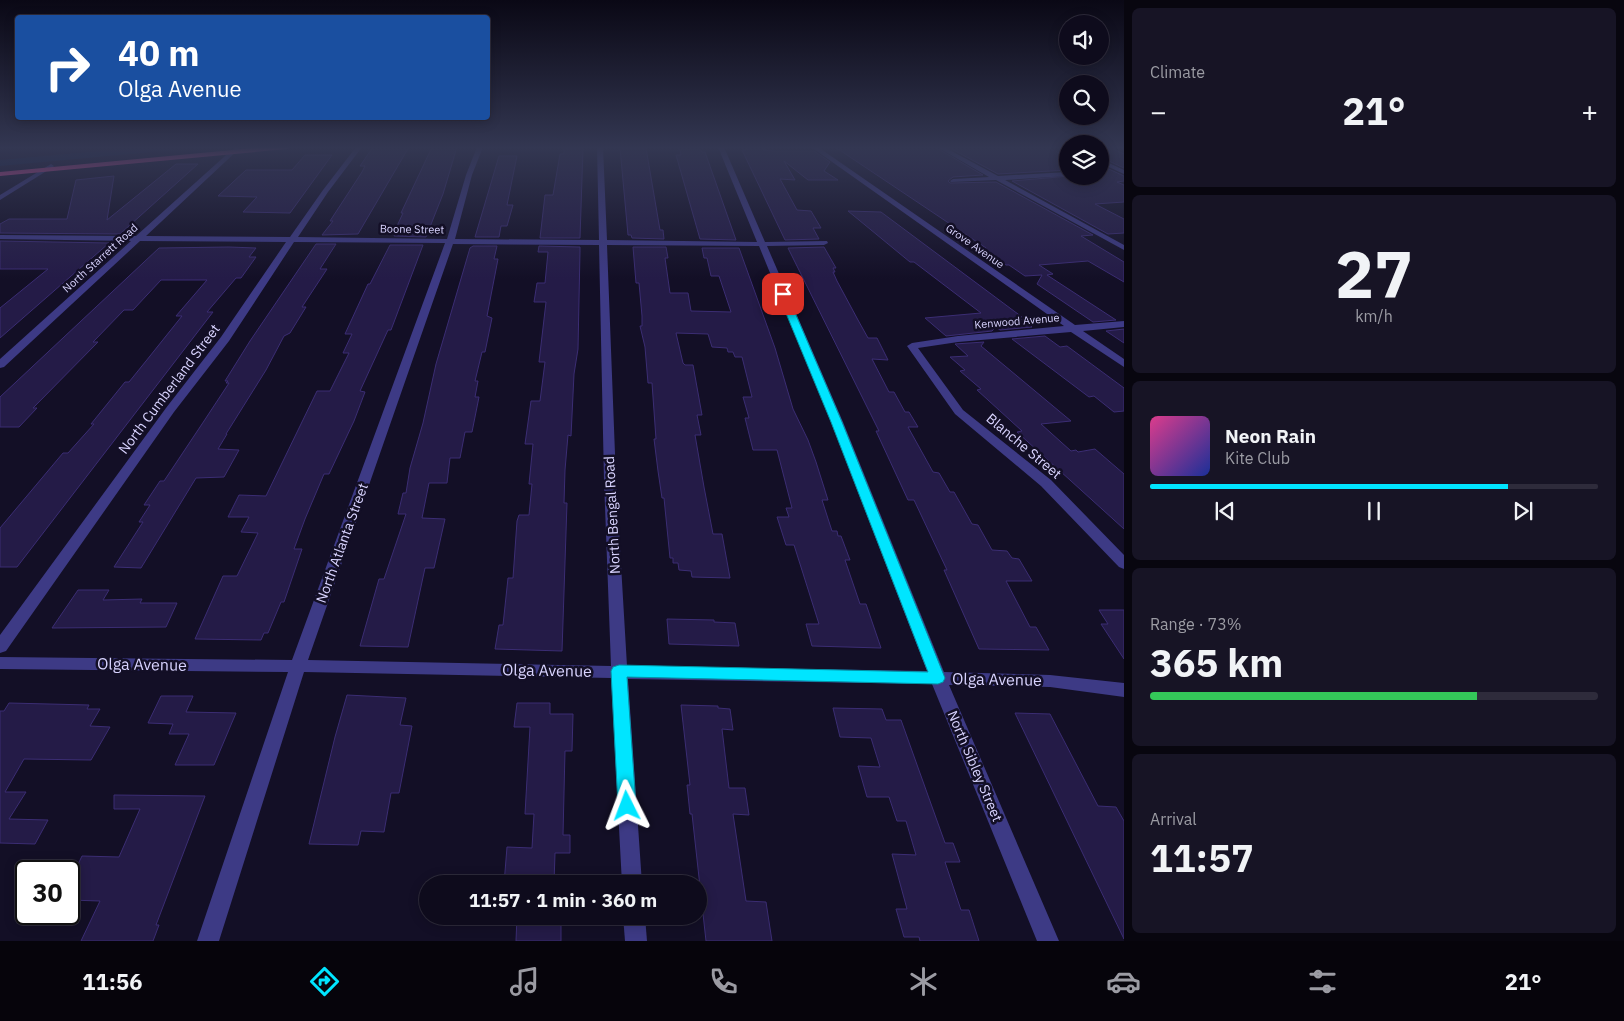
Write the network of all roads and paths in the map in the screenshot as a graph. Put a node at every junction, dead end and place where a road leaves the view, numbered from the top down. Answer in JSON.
{"nodes":[{"id":1,"x":11,"y":191,"type":"edge"},
{"id":2,"x":190,"y":191,"type":"edge"},
{"id":3,"x":325,"y":191,"type":"edge"},
{"id":4,"x":466,"y":191,"type":"edge"},
{"id":5,"x":602,"y":191,"type":"edge"},
{"id":6,"x":740,"y":191,"type":"edge"},
{"id":7,"x":877,"y":191,"type":"edge"},
{"id":8,"x":1020,"y":191,"type":"edge"},
{"id":9,"x":0,"y":198,"type":"edge"},
{"id":10,"x":1,"y":237,"type":"edge"},
{"id":11,"x":139,"y":238,"type":"junction"},
{"id":12,"x":293,"y":239,"type":"junction"},
{"id":13,"x":450,"y":240,"type":"junction"},
{"id":14,"x":604,"y":242,"type":"junction"},
{"id":15,"x":824,"y":243,"type":"dead end"},
{"id":16,"x":762,"y":244,"type":"junction"},
{"id":17,"x":1124,"y":248,"type":"edge"},
{"id":18,"x":1124,"y":324,"type":"edge"},
{"id":19,"x":1074,"y":329,"type":"junction"},
{"id":20,"x":912,"y":346,"type":"joint"},
{"id":21,"x":1124,"y":364,"type":"edge"},
{"id":22,"x":0,"y":365,"type":"edge"},
{"id":23,"x":1124,"y":564,"type":"edge"},
{"id":24,"x":0,"y":647,"type":"edge"},
{"id":25,"x":0,"y":663,"type":"edge"},
{"id":26,"x":299,"y":666,"type":"junction"},
{"id":27,"x":619,"y":671,"type":"junction"},
{"id":28,"x":938,"y":678,"type":"junction"},
{"id":29,"x":1124,"y":690,"type":"edge"},
{"id":30,"x":631,"y":875,"type":"edge"},
{"id":31,"x":635,"y":925,"type":"edge"},
{"id":32,"x":208,"y":941,"type":"edge"},
{"id":33,"x":636,"y":941,"type":"edge"},
{"id":34,"x":1048,"y":941,"type":"edge"}],
"edges":[{"from":1,"to":9,"type":"street"},
{"from":2,"to":11,"type":"street","name":"North Starrett Road"},
{"from":3,"to":12,"type":"street","name":"North Cumberland Street"},
{"from":4,"to":13,"type":"street","name":"North Atlanta Street"},
{"from":5,"to":14,"type":"street","name":"North Bengal Road"},
{"from":6,"to":16,"type":"street","name":"North Sibley Street"},
{"from":7,"to":19,"type":"street","name":"Grove Avenue"},
{"from":8,"to":17,"type":"street"},
{"from":10,"to":11,"type":"street","name":"Boone Street"},
{"from":11,"to":12,"type":"street","name":"Boone Street"},
{"from":11,"to":22,"type":"street","name":"North Starrett Road"},
{"from":12,"to":13,"type":"street","name":"Boone Street"},
{"from":12,"to":24,"type":"street","name":"North Cumberland Street"},
{"from":13,"to":14,"type":"street","name":"Boone Street"},
{"from":13,"to":26,"type":"street","name":"North Atlanta Street"},
{"from":14,"to":16,"type":"street","name":"Boone Street"},
{"from":14,"to":27,"type":"street","name":"North Bengal Road"},
{"from":15,"to":16,"type":"street","name":"Boone Street"},
{"from":16,"to":28,"type":"street","name":"North Sibley Street"},
{"from":18,"to":19,"type":"street","name":"Kenwood Avenue"},
{"from":19,"to":20,"type":"street","name":"Kenwood Avenue"},
{"from":19,"to":21,"type":"street","name":"Grove Avenue"},
{"from":20,"to":23,"type":"street","name":"Blanche Street"},
{"from":25,"to":26,"type":"street","name":"Olga Avenue"},
{"from":26,"to":27,"type":"street","name":"Olga Avenue"},
{"from":26,"to":32,"type":"street","name":"North Atlanta Street"},
{"from":27,"to":28,"type":"street","name":"Olga Avenue"},
{"from":27,"to":30,"type":"street","name":"North Bengal Road"},
{"from":28,"to":29,"type":"street","name":"Olga Avenue"},
{"from":28,"to":34,"type":"street","name":"North Sibley Street"},
{"from":31,"to":33,"type":"street"}]}
